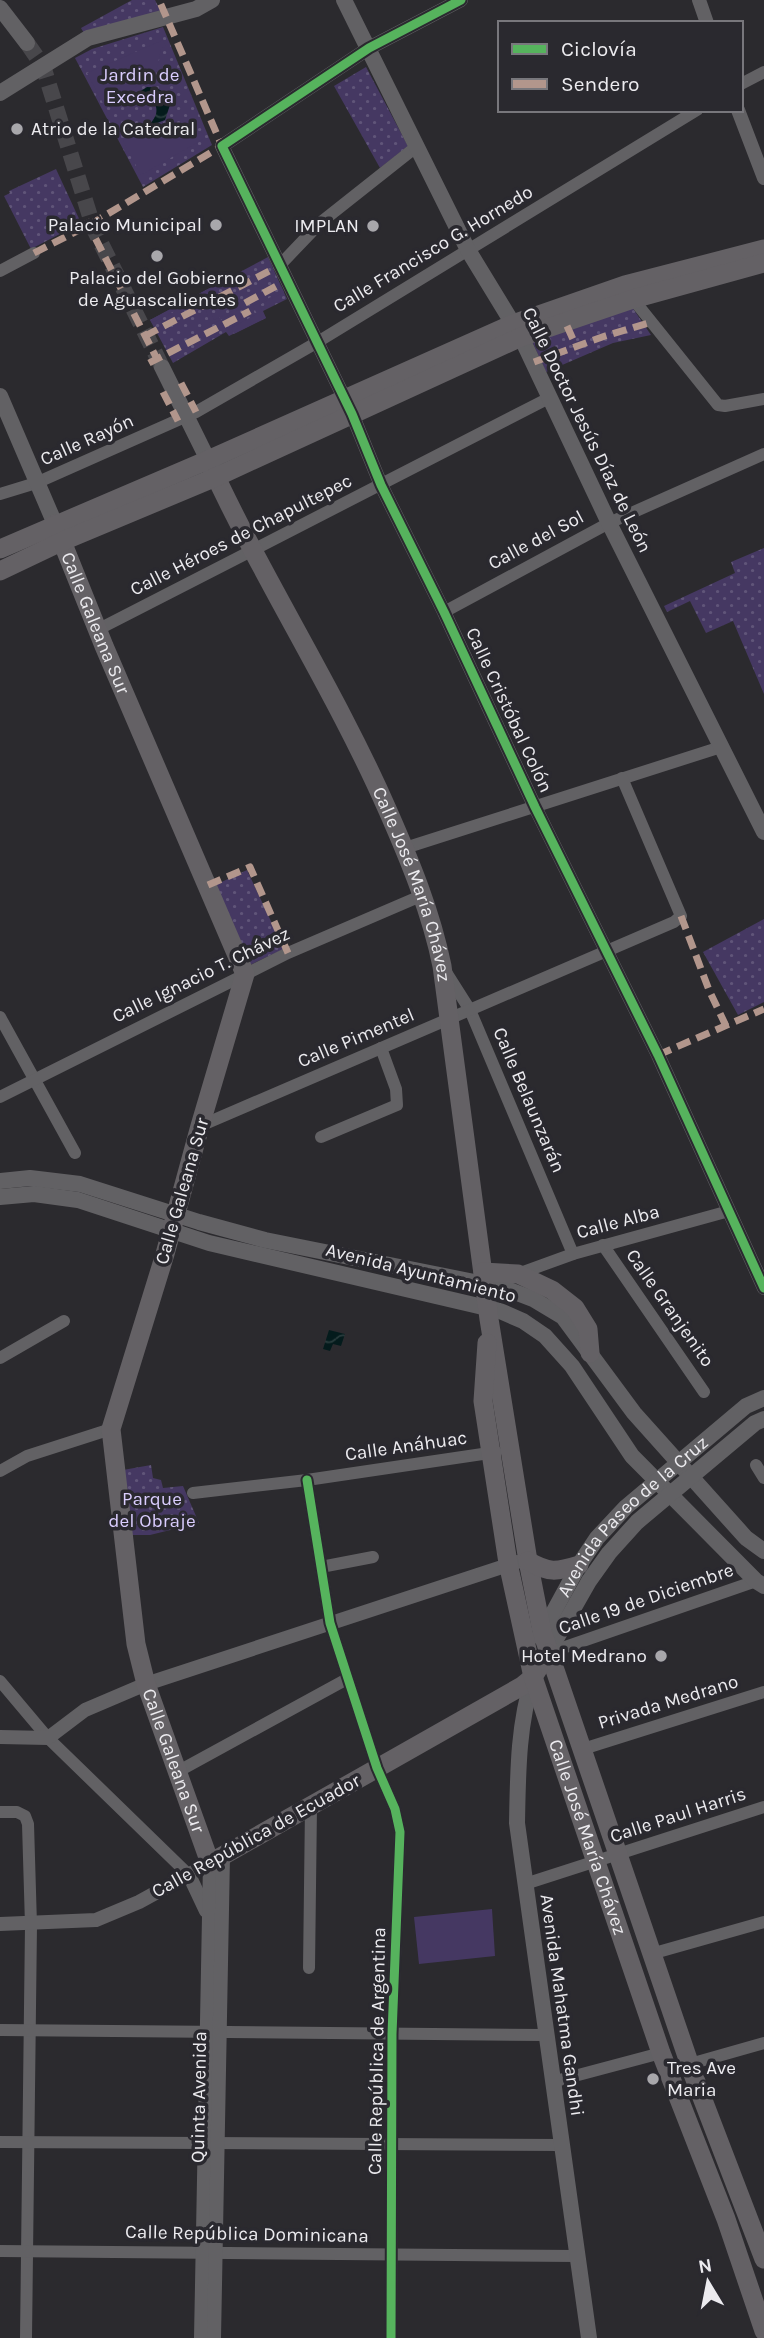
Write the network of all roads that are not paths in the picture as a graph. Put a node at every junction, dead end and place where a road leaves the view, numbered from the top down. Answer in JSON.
{"nodes":[{"id":1,"x":212,"y":0,"type":"edge"},
{"id":2,"x":344,"y":0,"type":"edge"},
{"id":3,"x":461,"y":0,"type":"edge"},
{"id":4,"x":699,"y":0,"type":"edge"},
{"id":5,"x":0,"y":8,"type":"edge"},
{"id":6,"x":706,"y":21,"type":"edge"},
{"id":7,"x":27,"y":43,"type":"tunnel mouth"},
{"id":8,"x":369,"y":48,"type":"junction"},
{"id":9,"x":764,"y":72,"type":"edge"},
{"id":10,"x":743,"y":83,"type":"edge"},
{"id":11,"x":0,"y":93,"type":"edge"},
{"id":12,"x":694,"y":112,"type":"edge"},
{"id":13,"x":739,"y":112,"type":"edge"},
{"id":14,"x":416,"y":147,"type":"junction"},
{"id":15,"x":764,"y":178,"type":"edge"},
{"id":16,"x":764,"y":249,"type":"edge"},
{"id":17,"x":468,"y":250,"type":"junction"},
{"id":18,"x":34,"y":253,"type":"dead end"},
{"id":19,"x":764,"y":263,"type":"edge"},
{"id":20,"x":279,"y":266,"type":"junction"},
{"id":21,"x":0,"y":271,"type":"edge"},
{"id":22,"x":633,"y":299,"type":"junction"},
{"id":23,"x":517,"y":330,"type":"junction"},
{"id":24,"x":316,"y":343,"type":"junction"},
{"id":25,"x":162,"y":367,"type":"tunnel mouth"},
{"id":26,"x":0,"y":397,"type":"edge"},
{"id":27,"x":551,"y":397,"type":"junction"},
{"id":28,"x":764,"y":399,"type":"edge"},
{"id":29,"x":348,"y":406,"type":"junction"},
{"id":30,"x":187,"y":417,"type":"junction"},
{"id":31,"x":764,"y":454,"type":"edge"},
{"id":32,"x":212,"y":469,"type":"junction"},
{"id":33,"x":36,"y":483,"type":"junction"},
{"id":34,"x":380,"y":485,"type":"junction"},
{"id":35,"x":0,"y":494,"type":"edge"},
{"id":36,"x":609,"y":523,"type":"junction"},
{"id":37,"x":59,"y":533,"type":"junction"},
{"id":38,"x":0,"y":549,"type":"edge"},
{"id":39,"x":252,"y":551,"type":"junction"},
{"id":40,"x":0,"y":571,"type":"edge"},
{"id":41,"x":444,"y":612,"type":"junction"},
{"id":42,"x":97,"y":630,"type":"junction"},
{"id":43,"x":721,"y":747,"type":"junction"},
{"id":44,"x":622,"y":778,"type":"junction"},
{"id":45,"x":535,"y":807,"type":"junction"},
{"id":46,"x":764,"y":832,"type":"edge"},
{"id":47,"x":405,"y":848,"type":"junction"},
{"id":48,"x":423,"y":895,"type":"junction"},
{"id":49,"x":608,"y":951,"type":"junction"},
{"id":50,"x":442,"y":966,"type":"junction"},
{"id":51,"x":245,"y":974,"type":"junction"},
{"id":52,"x":470,"y":1010,"type":"junction"},
{"id":53,"x":0,"y":1017,"type":"edge"},
{"id":54,"x":447,"y":1020,"type":"junction"},
{"id":55,"x":381,"y":1048,"type":"junction"},
{"id":56,"x":34,"y":1079,"type":"junction"},
{"id":57,"x":0,"y":1097,"type":"edge"},
{"id":58,"x":200,"y":1126,"type":"junction"},
{"id":59,"x":321,"y":1137,"type":"dead end"},
{"id":60,"x":75,"y":1153,"type":"dead end"},
{"id":61,"x":0,"y":1181,"type":"edge"},
{"id":62,"x":0,"y":1197,"type":"edge"},
{"id":63,"x":729,"y":1211,"type":"junction"},
{"id":64,"x":603,"y":1245,"type":"junction"},
{"id":65,"x":573,"y":1254,"type":"junction"},
{"id":66,"x":483,"y":1273,"type":"junction"},
{"id":67,"x":518,"y":1274,"type":"junction"},
{"id":68,"x":764,"y":1289,"type":"edge"},
{"id":69,"x":64,"y":1321,"type":"dead end"},
{"id":70,"x":490,"y":1323,"type":"junction"},
{"id":71,"x":590,"y":1353,"type":"junction"},
{"id":72,"x":0,"y":1358,"type":"edge"},
{"id":73,"x":704,"y":1392,"type":"dead end"},
{"id":74,"x":764,"y":1398,"type":"edge"},
{"id":75,"x":764,"y":1419,"type":"edge"},
{"id":76,"x":111,"y":1429,"type":"junction"},
{"id":77,"x":510,"y":1450,"type":"junction"},
{"id":78,"x":490,"y":1453,"type":"junction"},
{"id":79,"x":756,"y":1465,"type":"dead end"},
{"id":80,"x":0,"y":1471,"type":"edge"},
{"id":81,"x":764,"y":1478,"type":"edge"},
{"id":82,"x":307,"y":1480,"type":"junction"},
{"id":83,"x":193,"y":1493,"type":"dead end"},
{"id":84,"x":764,"y":1551,"type":"edge"},
{"id":85,"x":373,"y":1557,"type":"dead end"},
{"id":86,"x":528,"y":1560,"type":"junction"},
{"id":87,"x":508,"y":1563,"type":"junction"},
{"id":88,"x":579,"y":1565,"type":"junction"},
{"id":89,"x":321,"y":1567,"type":"junction"},
{"id":90,"x":760,"y":1584,"type":"edge"},
{"id":91,"x":330,"y":1623,"type":"junction"},
{"id":92,"x":542,"y":1632,"type":"junction"},
{"id":93,"x":548,"y":1653,"type":"junction"},
{"id":94,"x":530,"y":1668,"type":"junction"},
{"id":95,"x":347,"y":1679,"type":"junction"},
{"id":96,"x":0,"y":1681,"type":"edge"},
{"id":97,"x":146,"y":1684,"type":"junction"},
{"id":98,"x":764,"y":1692,"type":"edge"},
{"id":99,"x":0,"y":1737,"type":"edge"},
{"id":100,"x":48,"y":1738,"type":"junction"},
{"id":101,"x":583,"y":1749,"type":"junction"},
{"id":102,"x":377,"y":1768,"type":"junction"},
{"id":103,"x":177,"y":1772,"type":"junction"},
{"id":104,"x":311,"y":1806,"type":"junction"},
{"id":105,"x":764,"y":1807,"type":"edge"},
{"id":106,"x":0,"y":1812,"type":"edge"},
{"id":107,"x":617,"y":1855,"type":"junction"},
{"id":108,"x":216,"y":1859,"type":"junction"},
{"id":109,"x":596,"y":1862,"type":"junction"},
{"id":110,"x":189,"y":1875,"type":"junction"},
{"id":111,"x":524,"y":1884,"type":"junction"},
{"id":112,"x":209,"y":1917,"type":"junction"},
{"id":113,"x":764,"y":1922,"type":"edge"},
{"id":114,"x":0,"y":1924,"type":"edge"},
{"id":115,"x":31,"y":1925,"type":"junction"},
{"id":116,"x":651,"y":1954,"type":"junction"},
{"id":117,"x":309,"y":1968,"type":"dead end"},
{"id":118,"x":0,"y":2030,"type":"edge"},
{"id":119,"x":28,"y":2030,"type":"junction"},
{"id":120,"x":213,"y":2032,"type":"junction"},
{"id":121,"x":392,"y":2034,"type":"junction"},
{"id":122,"x":545,"y":2035,"type":"junction"},
{"id":123,"x":764,"y":2043,"type":"edge"},
{"id":124,"x":661,"y":2053,"type":"junction"},
{"id":125,"x":690,"y":2064,"type":"junction"},
{"id":126,"x":552,"y":2082,"type":"junction"},
{"id":127,"x":0,"y":2141,"type":"edge"},
{"id":128,"x":27,"y":2142,"type":"junction"},
{"id":129,"x":211,"y":2142,"type":"junction"},
{"id":130,"x":391,"y":2144,"type":"junction"},
{"id":131,"x":561,"y":2145,"type":"junction"},
{"id":132,"x":726,"y":2219,"type":"junction"},
{"id":133,"x":0,"y":2251,"type":"edge"},
{"id":134,"x":26,"y":2251,"type":"junction"},
{"id":135,"x":209,"y":2253,"type":"junction"},
{"id":136,"x":393,"y":2254,"type":"junction"},
{"id":137,"x":577,"y":2256,"type":"junction"},
{"id":138,"x":764,"y":2259,"type":"edge"},
{"id":139,"x":764,"y":2269,"type":"edge"},
{"id":140,"x":764,"y":2331,"type":"edge"},
{"id":141,"x":26,"y":2338,"type":"edge"},
{"id":142,"x":201,"y":2338,"type":"edge"},
{"id":143,"x":214,"y":2338,"type":"edge"},
{"id":144,"x":391,"y":2338,"type":"edge"},
{"id":145,"x":589,"y":2338,"type":"edge"}],
"edges":[{"from":1,"to":11,"type":"main road"},
{"from":2,"to":8,"type":"main road","name":"Calle Doctor Jesús Díaz de León"},
{"from":3,"to":8,"type":"street"},
{"from":4,"to":6,"type":"street"},
{"from":5,"to":7,"type":"main road"},
{"from":8,"to":14,"type":"main road","name":"Calle Doctor Jesús Díaz de León"},
{"from":8,"to":20,"type":"street","name":"Calle Cristóbal Colón"},
{"from":9,"to":10,"type":"street"},
{"from":12,"to":17,"type":"street","name":"Calle Francisco G. Hornedo"},
{"from":13,"to":15,"type":"street"},
{"from":14,"to":17,"type":"main road","name":"Calle Doctor Jesús Díaz de León"},
{"from":14,"to":20,"type":"street"},
{"from":16,"to":23,"type":"main road"},
{"from":17,"to":23,"type":"main road","name":"Calle Doctor Jesús Díaz de León"},
{"from":17,"to":24,"type":"street","name":"Calle Francisco G. Hornedo"},
{"from":18,"to":21,"type":"street"},
{"from":19,"to":22,"type":"main road"},
{"from":20,"to":24,"type":"street","name":"Calle Cristóbal Colón"},
{"from":22,"to":23,"type":"main road"},
{"from":22,"to":28,"type":"street"},
{"from":23,"to":27,"type":"main road","name":"Calle Doctor Jesús Díaz de León"},
{"from":23,"to":29,"type":"main road"},
{"from":24,"to":29,"type":"street","name":"Calle Cristóbal Colón"},
{"from":24,"to":30,"type":"street","name":"Calle Francisco G. Hornedo"},
{"from":25,"to":30,"type":"main road"},
{"from":26,"to":33,"type":"main road"},
{"from":27,"to":34,"type":"street","name":"Calle Héroes de Chapultepec"},
{"from":27,"to":36,"type":"main road","name":"Calle Doctor Jesús Díaz de León"},
{"from":29,"to":32,"type":"main road"},
{"from":29,"to":34,"type":"street","name":"Calle Cristóbal Colón"},
{"from":30,"to":32,"type":"main road"},
{"from":30,"to":33,"type":"street","name":"Calle Rayón"},
{"from":31,"to":36,"type":"street","name":"Calle del Sol"},
{"from":32,"to":37,"type":"main road"},
{"from":32,"to":39,"type":"main road","name":"Calle José María Chávez"},
{"from":33,"to":35,"type":"street","name":"Calle Rayón"},
{"from":33,"to":37,"type":"main road"},
{"from":34,"to":39,"type":"street","name":"Calle Héroes de Chapultepec"},
{"from":34,"to":41,"type":"street","name":"Calle Cristóbal Colón"},
{"from":36,"to":41,"type":"street","name":"Calle del Sol"},
{"from":36,"to":43,"type":"main road","name":"Calle Doctor Jesús Díaz de León"},
{"from":37,"to":38,"type":"main road"},
{"from":37,"to":40,"type":"main road"},
{"from":37,"to":42,"type":"main road","name":"Calle Galeana Sur"},
{"from":39,"to":42,"type":"street","name":"Calle Héroes de Chapultepec"},
{"from":39,"to":47,"type":"main road","name":"Calle José María Chávez"},
{"from":41,"to":45,"type":"street","name":"Calle Cristóbal Colón"},
{"from":42,"to":51,"type":"main road","name":"Calle Galeana Sur"},
{"from":43,"to":44,"type":"street"},
{"from":43,"to":46,"type":"main road","name":"Calle Doctor Jesús Díaz de León"},
{"from":44,"to":45,"type":"street"},
{"from":44,"to":49,"type":"street","name":"Calle Pimentel"},
{"from":45,"to":47,"type":"street"},
{"from":45,"to":49,"type":"street","name":"Calle Cristóbal Colón"},
{"from":47,"to":48,"type":"main road","name":"Calle José María Chávez"},
{"from":48,"to":50,"type":"main road","name":"Calle José María Chávez"},
{"from":48,"to":51,"type":"street","name":"Calle Ignacio T. Chávez"},
{"from":49,"to":52,"type":"street","name":"Calle Pimentel"},
{"from":49,"to":63,"type":"street","name":"Calle Cristóbal Colón"},
{"from":50,"to":52,"type":"street","name":"Calle Belaunzarán"},
{"from":50,"to":54,"type":"main road","name":"Calle José María Chávez"},
{"from":51,"to":56,"type":"street","name":"Calle Ignacio T. Chávez"},
{"from":51,"to":58,"type":"main road","name":"Calle Galeana Sur"},
{"from":52,"to":54,"type":"street","name":"Calle Pimentel"},
{"from":52,"to":65,"type":"street","name":"Calle Belaunzarán"},
{"from":53,"to":56,"type":"street"},
{"from":54,"to":55,"type":"street","name":"Calle Pimentel"},
{"from":54,"to":66,"type":"main road","name":"Calle José María Chávez"},
{"from":55,"to":58,"type":"street","name":"Calle Pimentel"},
{"from":55,"to":59,"type":"street"},
{"from":56,"to":57,"type":"street","name":"Calle Ignacio T. Chávez"},
{"from":56,"to":60,"type":"street"},
{"from":58,"to":76,"type":"main road","name":"Calle Galeana Sur"},
{"from":61,"to":71,"type":"main road","name":"Avenida Ayuntamiento"},
{"from":62,"to":90,"type":"main road","name":"Avenida Ayuntamiento"},
{"from":63,"to":64,"type":"street","name":"Calle Alba"},
{"from":63,"to":68,"type":"street","name":"Calle Cristóbal Colón"},
{"from":64,"to":65,"type":"street","name":"Calle Alba"},
{"from":64,"to":73,"type":"street","name":"Calle Granjenito"},
{"from":65,"to":67,"type":"street","name":"Calle Alba"},
{"from":66,"to":67,"type":"main road"},
{"from":66,"to":70,"type":"main road","name":"Calle José María Chávez"},
{"from":67,"to":71,"type":"main road"},
{"from":69,"to":72,"type":"street"},
{"from":70,"to":77,"type":"main road","name":"Calle José María Chávez"},
{"from":70,"to":78,"type":"main road","name":"Calle José María Chávez"},
{"from":71,"to":84,"type":"main road","name":"Avenida Ayuntamiento"},
{"from":74,"to":88,"type":"main road","name":"Avenida Paseo de la Cruz"},
{"from":75,"to":93,"type":"main road","name":"Avenida Paseo de la Cruz"},
{"from":76,"to":80,"type":"street"},
{"from":76,"to":97,"type":"main road","name":"Calle Galeana Sur"},
{"from":77,"to":78,"type":"street","name":"Calle Anáhuac"},
{"from":77,"to":86,"type":"main road","name":"Calle José María Chávez"},
{"from":78,"to":82,"type":"street","name":"Calle Anáhuac"},
{"from":78,"to":87,"type":"main road","name":"Calle José María Chávez"},
{"from":79,"to":81,"type":"street"},
{"from":82,"to":83,"type":"street","name":"Calle Anáhuac"},
{"from":82,"to":89,"type":"street","name":"Calle República de Argentina"},
{"from":85,"to":89,"type":"street"},
{"from":86,"to":87,"type":"street"},
{"from":86,"to":88,"type":"main road"},
{"from":86,"to":92,"type":"main road","name":"Calle José María Chávez"},
{"from":87,"to":91,"type":"street"},
{"from":87,"to":94,"type":"main road","name":"Calle José María Chávez"},
{"from":88,"to":92,"type":"main road","name":"Avenida Paseo de la Cruz"},
{"from":89,"to":91,"type":"street","name":"Calle República de Argentina"},
{"from":90,"to":93,"type":"street","name":"Calle 19 de Diciembre"},
{"from":91,"to":95,"type":"street","name":"Calle República de Argentina"},
{"from":91,"to":97,"type":"street"},
{"from":92,"to":93,"type":"main road","name":"Calle José María Chávez"},
{"from":92,"to":94,"type":"main road","name":"Avenida Paseo de la Cruz"},
{"from":93,"to":94,"type":"main road","name":"Avenida Paseo de la Cruz"},
{"from":93,"to":101,"type":"main road","name":"Calle José María Chávez"},
{"from":94,"to":102,"type":"main road","name":"Calle República de Ecuador"},
{"from":94,"to":109,"type":"main road","name":"Calle José María Chávez"},
{"from":94,"to":111,"type":"main road","name":"Avenida Mahatma Gandhi"},
{"from":95,"to":102,"type":"street","name":"Calle República de Argentina"},
{"from":95,"to":103,"type":"street"},
{"from":96,"to":100,"type":"street"},
{"from":97,"to":100,"type":"street"},
{"from":97,"to":103,"type":"main road","name":"Calle Galeana Sur"},
{"from":98,"to":101,"type":"street","name":"Privada Medrano"},
{"from":99,"to":100,"type":"street"},
{"from":100,"to":110,"type":"street"},
{"from":101,"to":107,"type":"main road","name":"Calle José María Chávez"},
{"from":102,"to":104,"type":"main road","name":"Calle República de Ecuador"},
{"from":102,"to":121,"type":"street","name":"Calle República de Argentina"},
{"from":103,"to":108,"type":"main road","name":"Calle Galeana Sur"},
{"from":104,"to":108,"type":"main road","name":"Calle República de Ecuador"},
{"from":104,"to":117,"type":"street"},
{"from":105,"to":107,"type":"street","name":"Calle Paul Harris"},
{"from":106,"to":115,"type":"street"},
{"from":107,"to":109,"type":"street","name":"Calle Paul Harris"},
{"from":107,"to":116,"type":"main road","name":"Calle José María Chávez"},
{"from":108,"to":110,"type":"street","name":"Calle República de Ecuador"},
{"from":108,"to":112,"type":"street","name":"Quinta Avenida"},
{"from":108,"to":120,"type":"street","name":"Quinta Avenida"},
{"from":109,"to":111,"type":"street","name":"Calle Paul Harris"},
{"from":109,"to":124,"type":"main road","name":"Calle José María Chávez"},
{"from":110,"to":112,"type":"street"},
{"from":110,"to":115,"type":"street","name":"Calle República de Ecuador"},
{"from":111,"to":122,"type":"main road","name":"Avenida Mahatma Gandhi"},
{"from":112,"to":120,"type":"street","name":"Quinta Avenida"},
{"from":113,"to":116,"type":"street"},
{"from":114,"to":115,"type":"street","name":"Calle República de Ecuador"},
{"from":115,"to":119,"type":"street"},
{"from":116,"to":125,"type":"main road","name":"Calle José María Chávez"},
{"from":118,"to":119,"type":"street"},
{"from":119,"to":120,"type":"street"},
{"from":119,"to":128,"type":"street"},
{"from":120,"to":121,"type":"street"},
{"from":120,"to":129,"type":"street","name":"Quinta Avenida"},
{"from":121,"to":122,"type":"street"},
{"from":121,"to":130,"type":"street","name":"Calle República de Argentina"},
{"from":122,"to":126,"type":"main road","name":"Avenida Mahatma Gandhi"},
{"from":123,"to":125,"type":"street"},
{"from":124,"to":126,"type":"street"},
{"from":124,"to":132,"type":"main road","name":"Calle José María Chávez"},
{"from":125,"to":138,"type":"main road","name":"Calle José María Chávez"},
{"from":126,"to":131,"type":"main road","name":"Avenida Mahatma Gandhi"},
{"from":127,"to":128,"type":"street"},
{"from":128,"to":129,"type":"street"},
{"from":128,"to":134,"type":"street"},
{"from":129,"to":130,"type":"street"},
{"from":129,"to":135,"type":"street","name":"Quinta Avenida"},
{"from":130,"to":131,"type":"street"},
{"from":130,"to":136,"type":"street","name":"Calle República de Argentina"},
{"from":131,"to":137,"type":"main road","name":"Avenida Mahatma Gandhi"},
{"from":132,"to":139,"type":"main road"},
{"from":132,"to":140,"type":"main road","name":"Calle José María Chávez"},
{"from":133,"to":134,"type":"street","name":"Calle República Dominicana"},
{"from":134,"to":135,"type":"street","name":"Calle República Dominicana"},
{"from":134,"to":141,"type":"street"},
{"from":135,"to":136,"type":"street","name":"Calle República Dominicana"},
{"from":135,"to":142,"type":"street","name":"Quinta Avenida"},
{"from":135,"to":143,"type":"street","name":"Quinta Avenida"},
{"from":136,"to":137,"type":"street","name":"Calle República Dominicana"},
{"from":136,"to":144,"type":"street","name":"Calle República de Argentina"},
{"from":137,"to":145,"type":"main road","name":"Avenida Mahatma Gandhi"}]}
